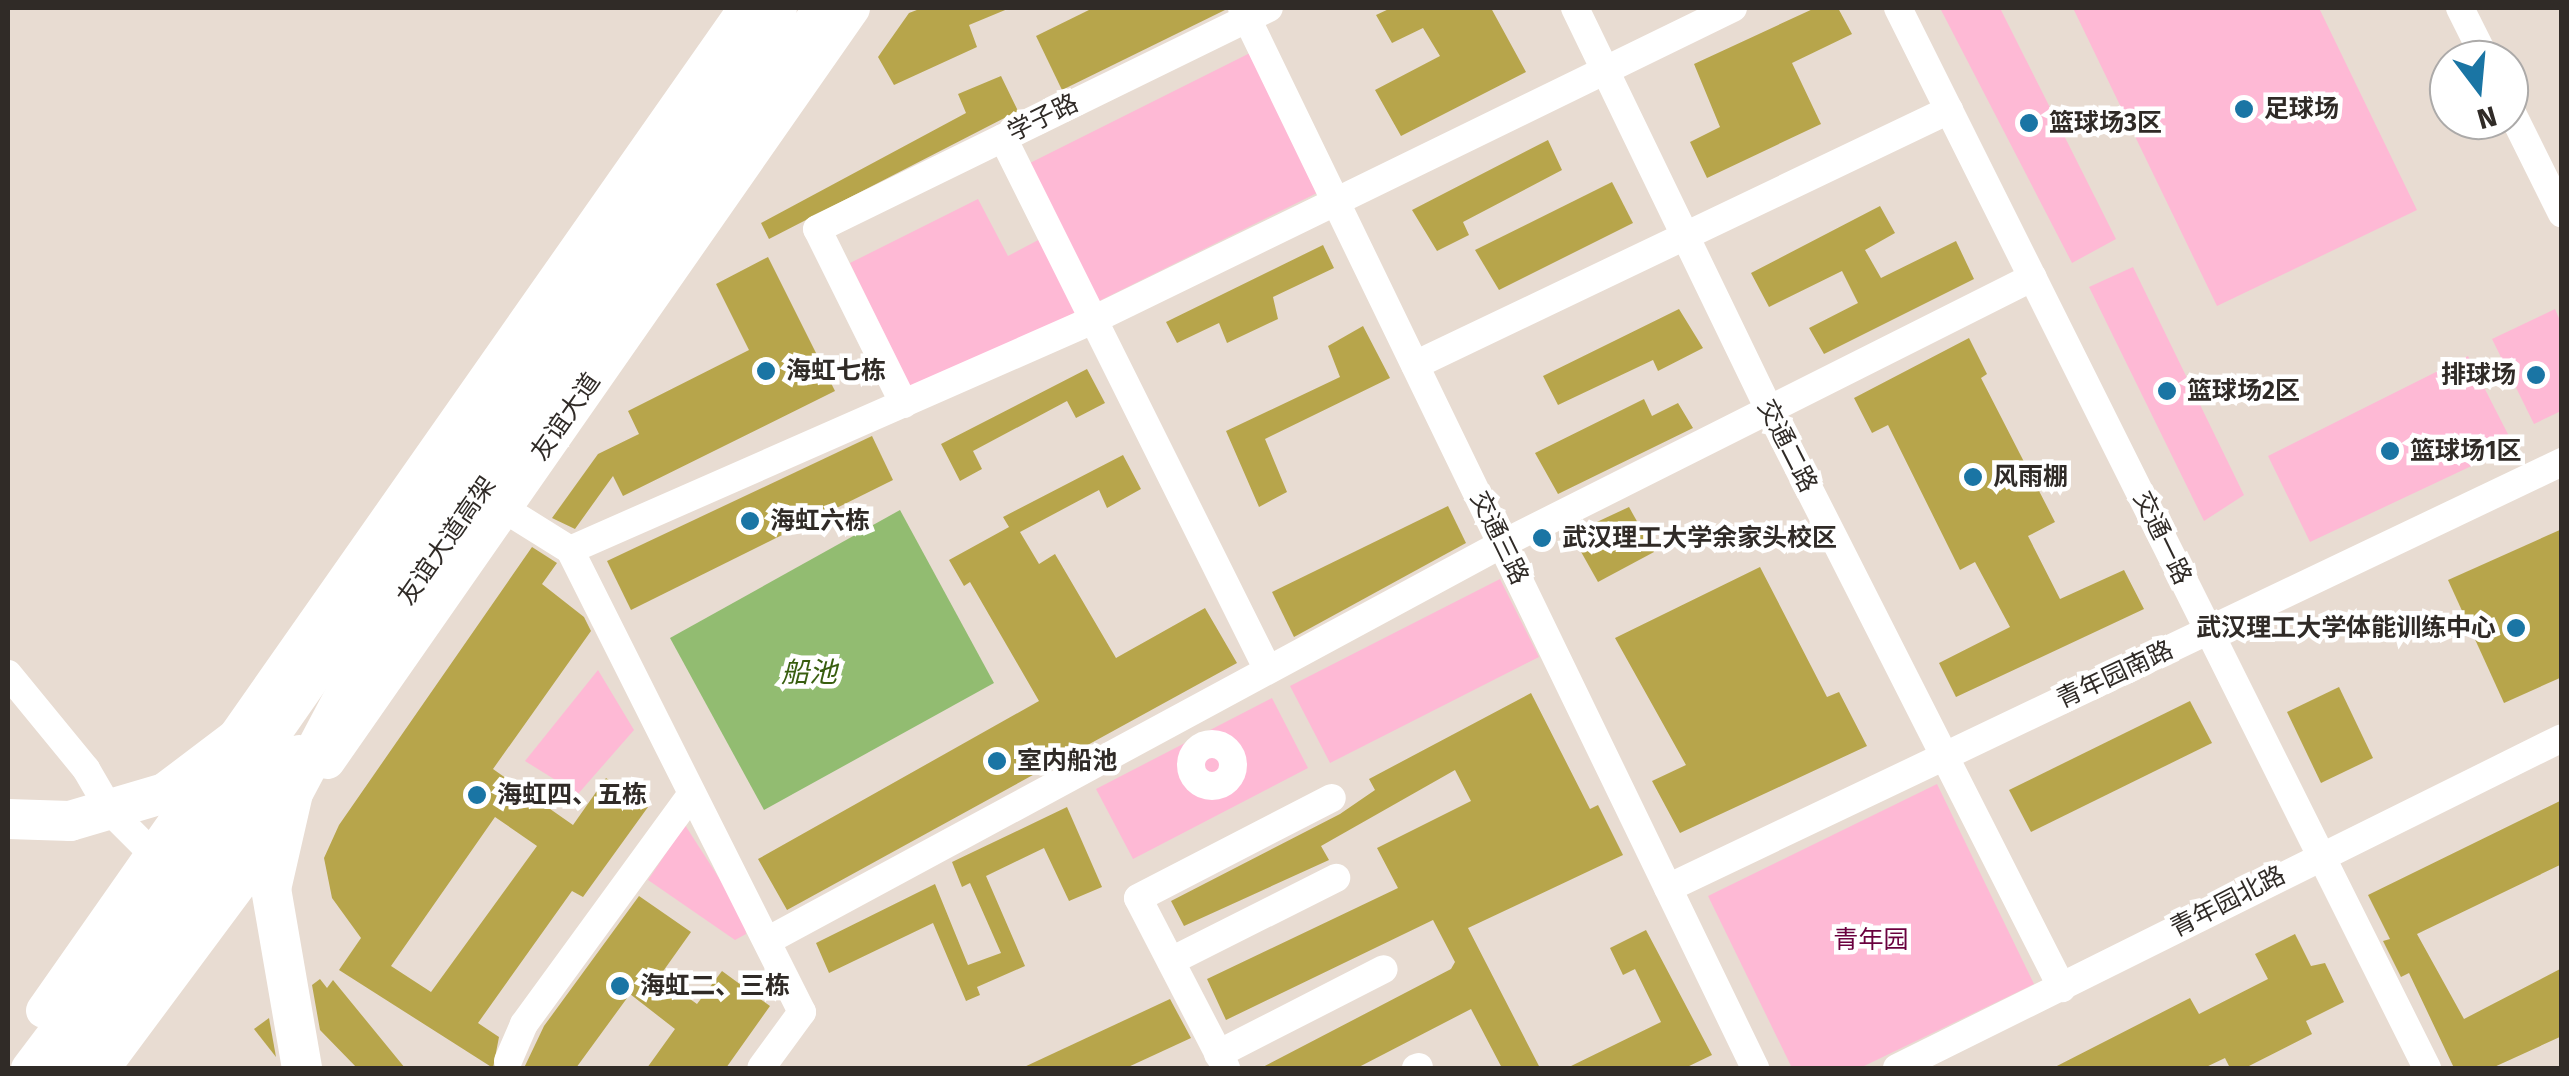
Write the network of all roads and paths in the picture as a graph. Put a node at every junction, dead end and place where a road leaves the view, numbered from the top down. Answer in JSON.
{"nodes":[{"id":1,"x":745,"y":8,"type":"edge"},
{"id":2,"x":779,"y":8,"type":"edge"},
{"id":3,"x":820,"y":8,"type":"edge"},
{"id":4,"x":852,"y":8,"type":"edge"},
{"id":5,"x":1574,"y":8,"type":"edge"},
{"id":6,"x":1733,"y":8,"type":"edge"},
{"id":7,"x":1898,"y":8,"type":"edge"},
{"id":8,"x":2460,"y":8,"type":"edge"},
{"id":9,"x":1253,"y":11,"type":"edge"},
{"id":10,"x":2476,"y":40,"type":"edge"},
{"id":11,"x":1604,"y":72,"type":"junction"},
{"id":12,"x":1949,"y":110,"type":"junction"},
{"id":13,"x":1002,"y":138,"type":"junction"},
{"id":14,"x":2528,"y":140,"type":"edge"},
{"id":15,"x":2558,"y":193,"type":"edge"},
{"id":16,"x":1337,"y":205,"type":"junction"},
{"id":17,"x":1685,"y":236,"type":"junction"},
{"id":18,"x":2033,"y":278,"type":"junction"},
{"id":19,"x":1093,"y":320,"type":"junction"},
{"id":20,"x":1415,"y":365,"type":"junction"},
{"id":21,"x":904,"y":404,"type":"junction"},
{"id":22,"x":1770,"y":412,"type":"junction"},
{"id":23,"x":2562,"y":462,"type":"edge"},
{"id":24,"x":503,"y":508,"type":"junction"},
{"id":25,"x":1502,"y":544,"type":"junction"},
{"id":26,"x":570,"y":550,"type":"junction"},
{"id":27,"x":2208,"y":630,"type":"junction"},
{"id":28,"x":350,"y":652,"type":"junction"},
{"id":29,"x":1268,"y":670,"type":"junction"},
{"id":30,"x":8,"y":674,"type":"edge"},
{"id":31,"x":2562,"y":738,"type":"edge"},
{"id":32,"x":1944,"y":756,"type":"junction"},
{"id":33,"x":692,"y":794,"type":"junction"},
{"id":34,"x":1332,"y":798,"type":"dead end"},
{"id":35,"x":8,"y":819,"type":"edge"},
{"id":36,"x":2320,"y":854,"type":"junction"},
{"id":37,"x":154,"y":856,"type":"junction"},
{"id":38,"x":1336,"y":878,"type":"dead end"},
{"id":39,"x":1668,"y":888,"type":"junction"},
{"id":40,"x":766,"y":941,"type":"junction"},
{"id":41,"x":1171,"y":961,"type":"junction"},
{"id":42,"x":1384,"y":969,"type":"dead end"},
{"id":43,"x":2062,"y":988,"type":"junction"},
{"id":44,"x":8,"y":1058,"type":"edge"},
{"id":45,"x":508,"y":1060,"type":"dead end"},
{"id":46,"x":1222,"y":1061,"type":"edge"},
{"id":47,"x":28,"y":1068,"type":"edge"},
{"id":48,"x":65,"y":1068,"type":"edge"},
{"id":49,"x":102,"y":1068,"type":"edge"},
{"id":50,"x":302,"y":1068,"type":"edge"},
{"id":51,"x":761,"y":1068,"type":"edge"},
{"id":52,"x":1755,"y":1068,"type":"edge"},
{"id":53,"x":1897,"y":1068,"type":"edge"},
{"id":54,"x":2427,"y":1068,"type":"edge"}],
"edges":[{"from":1,"to":37,"type":"main road"},
{"from":2,"to":28,"type":"main road","name":"友谊大道高架"},
{"from":3,"to":28,"type":"main road","name":"友谊大道高架"},
{"from":4,"to":24,"type":"main road","name":"友谊大道"},
{"from":5,"to":11,"type":"street","name":"交通二路"},
{"from":6,"to":11,"type":"street"},
{"from":7,"to":12,"type":"street","name":"交通一路"},
{"from":8,"to":10,"type":"street"},
{"from":9,"to":13,"type":"street","name":"学子路"},
{"from":9,"to":16,"type":"street","name":"交通三路"},
{"from":11,"to":16,"type":"street"},
{"from":11,"to":17,"type":"street","name":"交通二路"},
{"from":12,"to":17,"type":"street"},
{"from":12,"to":18,"type":"street","name":"交通一路"},
{"from":13,"to":19,"type":"street"},
{"from":13,"to":21,"type":"street","name":"学子路"},
{"from":14,"to":15,"type":"street"},
{"from":16,"to":19,"type":"street"},
{"from":16,"to":20,"type":"street","name":"交通三路"},
{"from":17,"to":20,"type":"street"},
{"from":17,"to":22,"type":"street","name":"交通二路"},
{"from":18,"to":22,"type":"street"},
{"from":18,"to":27,"type":"street","name":"交通一路"},
{"from":19,"to":21,"type":"street"},
{"from":19,"to":29,"type":"street"},
{"from":20,"to":25,"type":"street","name":"交通三路"},
{"from":21,"to":26,"type":"street"},
{"from":22,"to":25,"type":"street"},
{"from":22,"to":32,"type":"street","name":"交通二路"},
{"from":23,"to":27,"type":"street","name":"青年园南路"},
{"from":24,"to":26,"type":"street"},
{"from":24,"to":49,"type":"main road","name":"友谊大道"},
{"from":25,"to":29,"type":"street"},
{"from":25,"to":39,"type":"street","name":"交通三路"},
{"from":26,"to":33,"type":"street"},
{"from":27,"to":32,"type":"street","name":"青年园南路"},
{"from":27,"to":36,"type":"street","name":"交通一路"},
{"from":28,"to":35,"type":"highway"},
{"from":28,"to":47,"type":"main road","name":"友谊大道高架"},
{"from":28,"to":48,"type":"main road","name":"友谊大道高架"},
{"from":28,"to":50,"type":"highway"},
{"from":29,"to":40,"type":"street"},
{"from":30,"to":37,"type":"street"},
{"from":31,"to":36,"type":"street","name":"青年园北路"},
{"from":32,"to":39,"type":"street","name":"青年园南路"},
{"from":32,"to":43,"type":"street","name":"交通二路"},
{"from":33,"to":40,"type":"street"},
{"from":33,"to":45,"type":"street"},
{"from":34,"to":41,"type":"street"},
{"from":36,"to":43,"type":"street","name":"青年园北路"},
{"from":36,"to":54,"type":"street","name":"交通一路"},
{"from":37,"to":44,"type":"main road"},
{"from":38,"to":41,"type":"street"},
{"from":39,"to":52,"type":"street","name":"交通三路"},
{"from":40,"to":51,"type":"street"},
{"from":41,"to":46,"type":"street"},
{"from":42,"to":46,"type":"street"},
{"from":43,"to":53,"type":"street","name":"青年园北路"}]}
